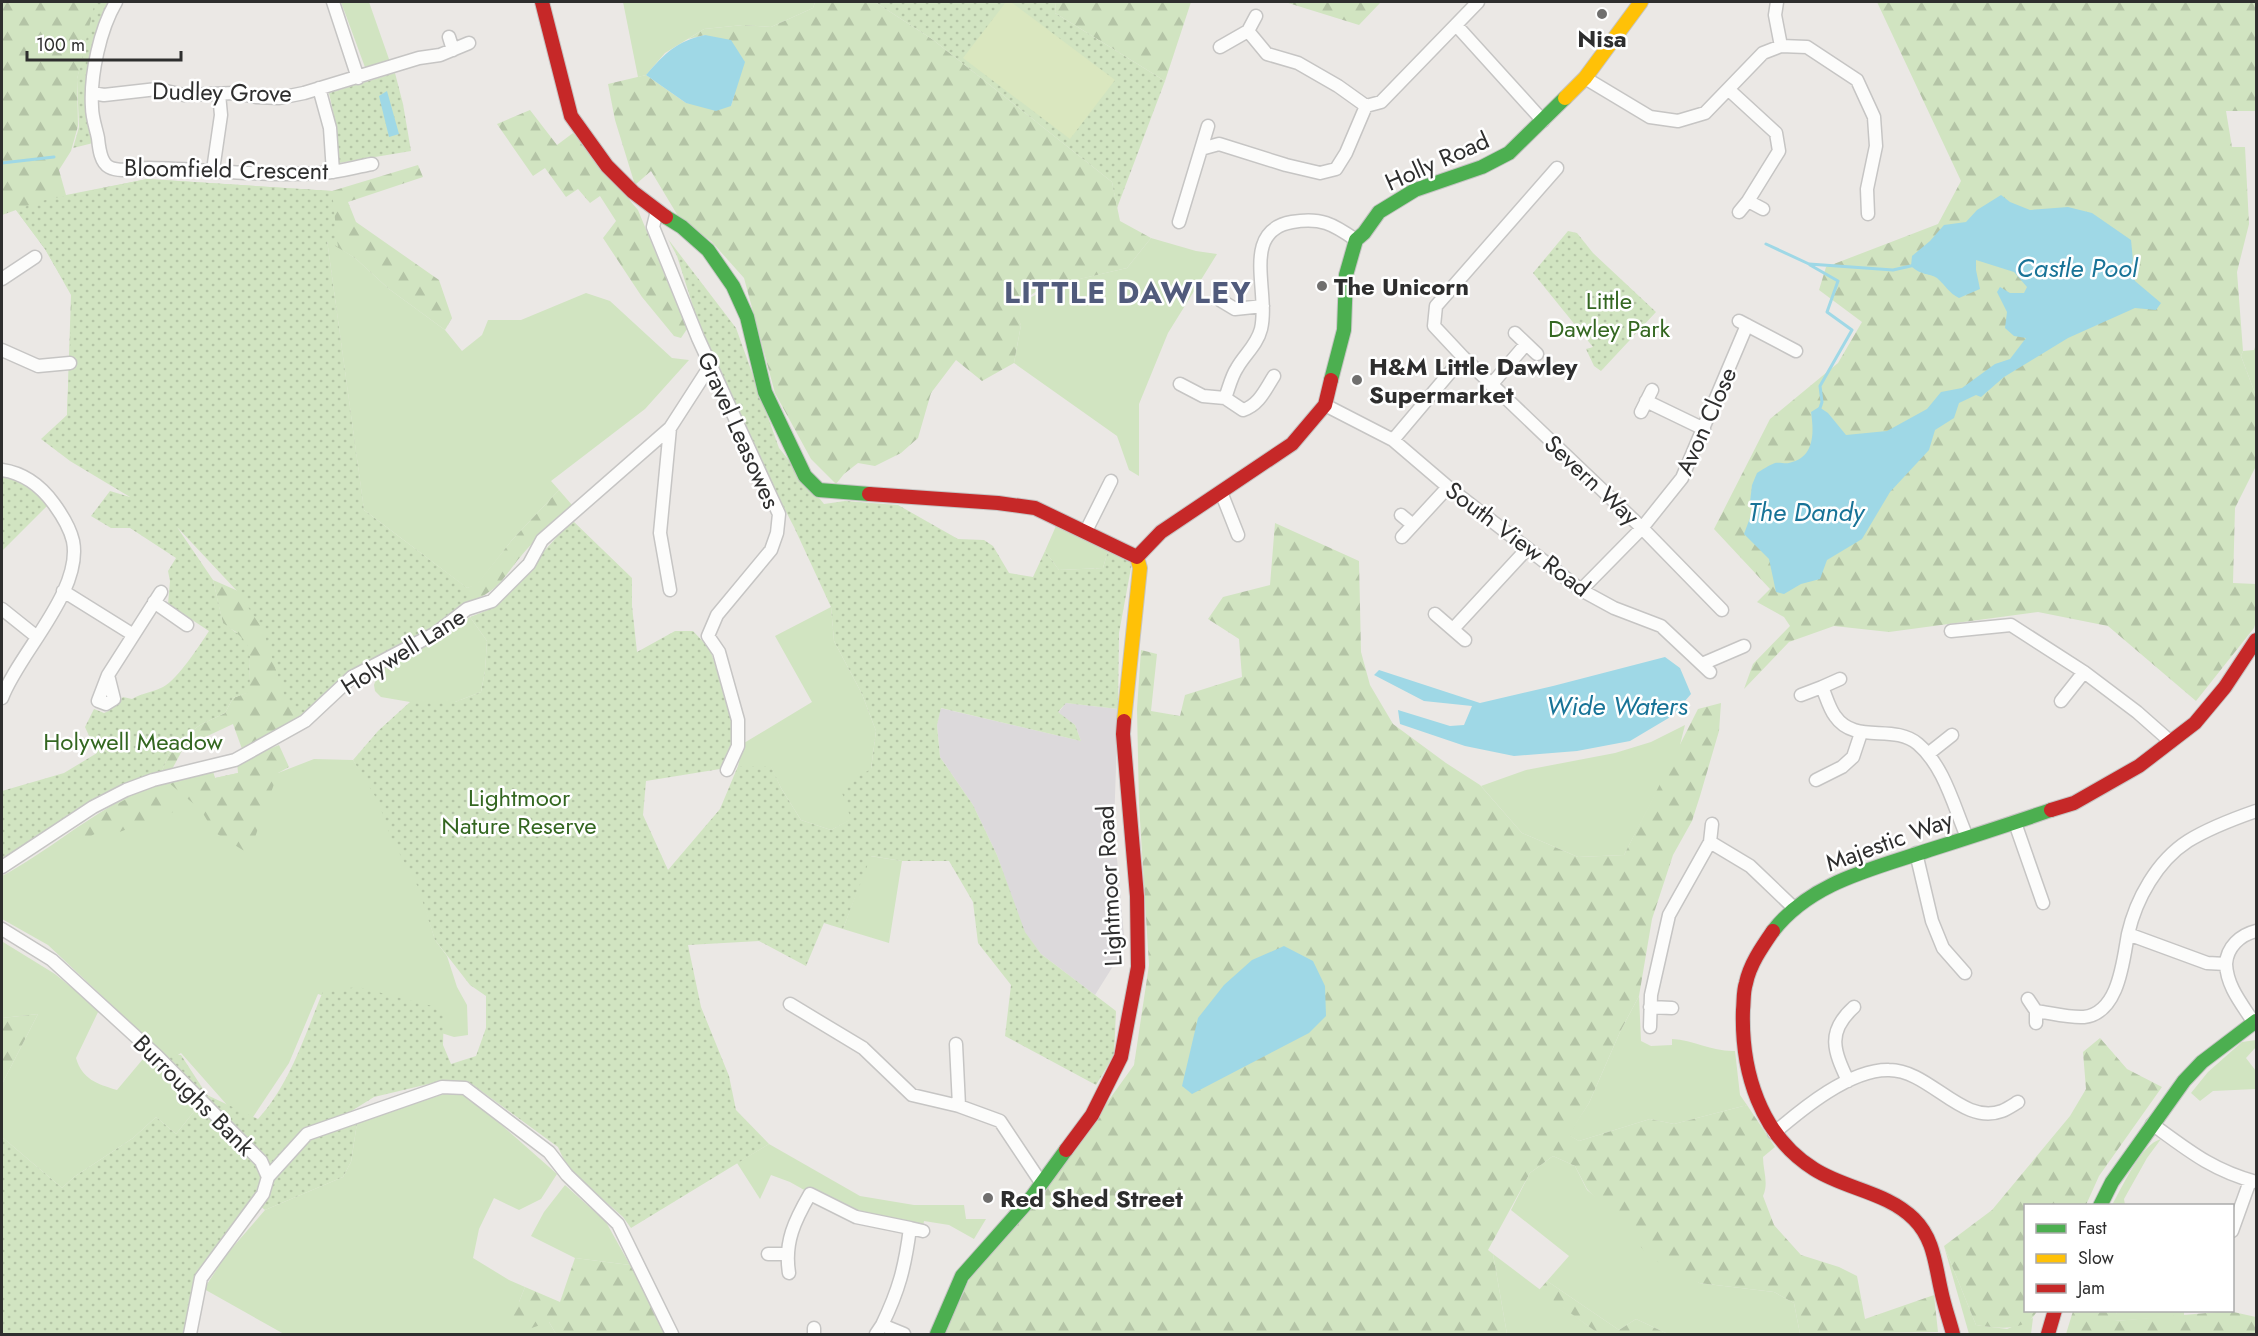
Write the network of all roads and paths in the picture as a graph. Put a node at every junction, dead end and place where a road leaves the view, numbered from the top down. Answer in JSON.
{"nodes":[{"id":1,"x":116,"y":2,"type":"edge"},
{"id":2,"x":333,"y":2,"type":"edge"},
{"id":3,"x":542,"y":2,"type":"edge"},
{"id":4,"x":1478,"y":2,"type":"edge"},
{"id":5,"x":1641,"y":2,"type":"edge"},
{"id":6,"x":1777,"y":2,"type":"edge"},
{"id":7,"x":1256,"y":16,"type":"dead end"},
{"id":8,"x":1456,"y":25,"type":"junction"},
{"id":9,"x":1248,"y":31,"type":"junction"},
{"id":10,"x":469,"y":43,"type":"dead end"},
{"id":11,"x":1781,"y":46,"type":"junction"},
{"id":12,"x":1220,"y":47,"type":"dead end"},
{"id":13,"x":358,"y":78,"type":"junction"},
{"id":14,"x":1585,"y":78,"type":"junction"},
{"id":15,"x":320,"y":88,"type":"junction"},
{"id":16,"x":1728,"y":88,"type":"junction"},
{"id":17,"x":92,"y":93,"type":"junction"},
{"id":18,"x":219,"y":93,"type":"junction"},
{"id":19,"x":1366,"y":106,"type":"junction"},
{"id":20,"x":1543,"y":121,"type":"junction"},
{"id":21,"x":1208,"y":126,"type":"dead end"},
{"id":22,"x":1201,"y":149,"type":"junction"},
{"id":23,"x":372,"y":164,"type":"dead end"},
{"id":24,"x":1557,"y":168,"type":"dead end"},
{"id":25,"x":213,"y":171,"type":"junction"},
{"id":26,"x":333,"y":172,"type":"junction"},
{"id":27,"x":1748,"y":201,"type":"junction"},
{"id":28,"x":1764,"y":209,"type":"dead end"},
{"id":29,"x":657,"y":211,"type":"junction"},
{"id":30,"x":1738,"y":212,"type":"dead end"},
{"id":31,"x":1868,"y":214,"type":"dead end"},
{"id":32,"x":1179,"y":222,"type":"dead end"},
{"id":33,"x":1356,"y":240,"type":"junction"},
{"id":34,"x":35,"y":257,"type":"dead end"},
{"id":35,"x":2,"y":279,"type":"edge"},
{"id":36,"x":1220,"y":300,"type":"dead end"},
{"id":37,"x":1263,"y":306,"type":"junction"},
{"id":38,"x":1515,"y":333,"type":"dead end"},
{"id":39,"x":1526,"y":344,"type":"junction"},
{"id":40,"x":2,"y":350,"type":"edge"},
{"id":41,"x":1796,"y":351,"type":"dead end"},
{"id":42,"x":1536,"y":354,"type":"dead end"},
{"id":43,"x":1462,"y":357,"type":"junction"},
{"id":44,"x":70,"y":363,"type":"dead end"},
{"id":45,"x":710,"y":366,"type":"junction"},
{"id":46,"x":1274,"y":376,"type":"dead end"},
{"id":47,"x":1180,"y":384,"type":"dead end"},
{"id":48,"x":1491,"y":385,"type":"junction"},
{"id":49,"x":1225,"y":398,"type":"junction"},
{"id":50,"x":1646,"y":401,"type":"dead end"},
{"id":51,"x":1325,"y":405,"type":"junction"},
{"id":52,"x":670,"y":428,"type":"junction"},
{"id":53,"x":1704,"y":429,"type":"junction"},
{"id":54,"x":1393,"y":440,"type":"junction"},
{"id":55,"x":2,"y":470,"type":"edge"},
{"id":56,"x":1111,"y":481,"type":"dead end"},
{"id":57,"x":1448,"y":488,"type":"junction"},
{"id":58,"x":1221,"y":492,"type":"junction"},
{"id":59,"x":1401,"y":515,"type":"dead end"},
{"id":60,"x":1413,"y":525,"type":"junction"},
{"id":61,"x":1642,"y":528,"type":"junction"},
{"id":62,"x":1086,"y":531,"type":"junction"},
{"id":63,"x":1238,"y":535,"type":"dead end"},
{"id":64,"x":1402,"y":537,"type":"dead end"},
{"id":65,"x":1526,"y":550,"type":"junction"},
{"id":66,"x":1137,"y":557,"type":"junction"},
{"id":67,"x":670,"y":590,"type":"dead end"},
{"id":68,"x":1581,"y":590,"type":"junction"},
{"id":69,"x":63,"y":591,"type":"junction"},
{"id":70,"x":2,"y":609,"type":"edge"},
{"id":71,"x":1722,"y":610,"type":"dead end"},
{"id":72,"x":1435,"y":614,"type":"dead end"},
{"id":73,"x":187,"y":625,"type":"dead end"},
{"id":74,"x":1452,"y":629,"type":"junction"},
{"id":75,"x":1951,"y":632,"type":"dead end"},
{"id":76,"x":132,"y":634,"type":"junction"},
{"id":77,"x":37,"y":638,"type":"junction"},
{"id":78,"x":1465,"y":640,"type":"dead end"},
{"id":79,"x":2256,"y":640,"type":"edge"},
{"id":80,"x":1744,"y":646,"type":"dead end"},
{"id":81,"x":2084,"y":672,"type":"junction"},
{"id":82,"x":108,"y":675,"type":"dead end"},
{"id":83,"x":1840,"y":679,"type":"dead end"},
{"id":84,"x":1822,"y":687,"type":"junction"},
{"id":85,"x":1801,"y":694,"type":"dead end"},
{"id":86,"x":2,"y":698,"type":"edge"},
{"id":87,"x":2061,"y":701,"type":"dead end"},
{"id":88,"x":1861,"y":733,"type":"junction"},
{"id":89,"x":1952,"y":735,"type":"dead end"},
{"id":90,"x":2171,"y":742,"type":"junction"},
{"id":91,"x":1928,"y":754,"type":"junction"},
{"id":92,"x":727,"y":770,"type":"dead end"},
{"id":93,"x":1821,"y":773,"type":"dead end"},
{"id":94,"x":2256,"y":811,"type":"edge"},
{"id":95,"x":2015,"y":823,"type":"junction"},
{"id":96,"x":1712,"y":824,"type":"dead end"},
{"id":97,"x":1967,"y":837,"type":"junction"},
{"id":98,"x":1710,"y":842,"type":"junction"},
{"id":99,"x":1916,"y":853,"type":"junction"},
{"id":100,"x":2,"y":867,"type":"edge"},
{"id":101,"x":2043,"y":903,"type":"dead end"},
{"id":102,"x":1795,"y":909,"type":"junction"},
{"id":103,"x":2,"y":929,"type":"edge"},
{"id":104,"x":2256,"y":931,"type":"edge"},
{"id":105,"x":2128,"y":934,"type":"junction"},
{"id":106,"x":2226,"y":964,"type":"junction"},
{"id":107,"x":1965,"y":973,"type":"dead end"},
{"id":108,"x":2028,"y":999,"type":"dead end"},
{"id":109,"x":790,"y":1004,"type":"dead end"},
{"id":110,"x":1650,"y":1007,"type":"junction"},
{"id":111,"x":1854,"y":1007,"type":"dead end"},
{"id":112,"x":1672,"y":1008,"type":"dead end"},
{"id":113,"x":2255,"y":1022,"type":"edge"},
{"id":114,"x":1650,"y":1028,"type":"dead end"},
{"id":115,"x":956,"y":1044,"type":"dead end"},
{"id":116,"x":1848,"y":1082,"type":"junction"},
{"id":117,"x":2018,"y":1102,"type":"dead end"},
{"id":118,"x":959,"y":1106,"type":"junction"},
{"id":119,"x":2152,"y":1124,"type":"junction"},
{"id":120,"x":1774,"y":1133,"type":"junction"},
{"id":121,"x":268,"y":1178,"type":"junction"},
{"id":122,"x":2253,"y":1181,"type":"edge"},
{"id":123,"x":1042,"y":1184,"type":"junction"},
{"id":124,"x":2101,"y":1204,"type":"edge"},
{"id":125,"x":2234,"y":1226,"type":"edge"},
{"id":126,"x":768,"y":1254,"type":"dead end"},
{"id":127,"x":787,"y":1254,"type":"junction"},
{"id":128,"x":789,"y":1273,"type":"dead end"},
{"id":129,"x":2055,"y":1312,"type":"edge"},
{"id":130,"x":879,"y":1330,"type":"edge"},
{"id":131,"x":190,"y":1335,"type":"edge"},
{"id":132,"x":672,"y":1335,"type":"edge"},
{"id":133,"x":904,"y":1335,"type":"edge"},
{"id":134,"x":937,"y":1335,"type":"edge"},
{"id":135,"x":1953,"y":1335,"type":"edge"},
{"id":136,"x":2048,"y":1335,"type":"edge"}],
"edges":[{"from":1,"to":17,"type":"street","name":"Bloomfield Crescent"},
{"from":2,"to":13,"type":"street"},
{"from":3,"to":29,"type":"street"},
{"from":4,"to":8,"type":"street"},
{"from":5,"to":14,"type":"street","name":"Holly Road"},
{"from":6,"to":11,"type":"street"},
{"from":7,"to":9,"type":"street"},
{"from":8,"to":19,"type":"street"},
{"from":8,"to":20,"type":"street"},
{"from":9,"to":12,"type":"street"},
{"from":9,"to":19,"type":"street"},
{"from":10,"to":13,"type":"street","name":"Dudley Grove"},
{"from":11,"to":16,"type":"street"},
{"from":11,"to":31,"type":"street"},
{"from":13,"to":15,"type":"street","name":"Dudley Grove"},
{"from":14,"to":16,"type":"street"},
{"from":14,"to":20,"type":"street","name":"Holly Road"},
{"from":15,"to":18,"type":"street","name":"Dudley Grove"},
{"from":15,"to":26,"type":"street"},
{"from":16,"to":27,"type":"street"},
{"from":17,"to":18,"type":"street","name":"Dudley Grove"},
{"from":17,"to":25,"type":"street","name":"Bloomfield Crescent"},
{"from":18,"to":25,"type":"street"},
{"from":19,"to":22,"type":"street"},
{"from":20,"to":33,"type":"street","name":"Holly Road"},
{"from":21,"to":22,"type":"street"},
{"from":22,"to":32,"type":"street"},
{"from":23,"to":26,"type":"street","name":"Bloomfield Crescent"},
{"from":24,"to":43,"type":"street","name":"Severn Way"},
{"from":25,"to":26,"type":"street","name":"Bloomfield Crescent"},
{"from":27,"to":28,"type":"street"},
{"from":27,"to":30,"type":"street"},
{"from":29,"to":45,"type":"street","name":"Gravel Leasowes"},
{"from":29,"to":62,"type":"street"},
{"from":33,"to":37,"type":"street"},
{"from":33,"to":51,"type":"street","name":"Holly Road"},
{"from":34,"to":35,"type":"street"},
{"from":36,"to":37,"type":"street"},
{"from":37,"to":49,"type":"street"},
{"from":38,"to":39,"type":"street"},
{"from":39,"to":42,"type":"street"},
{"from":39,"to":48,"type":"street"},
{"from":40,"to":44,"type":"street"},
{"from":41,"to":53,"type":"street","name":"Avon Close"},
{"from":43,"to":48,"type":"street","name":"Severn Way"},
{"from":43,"to":54,"type":"street"},
{"from":45,"to":52,"type":"street","name":"Holywell Lane"},
{"from":45,"to":92,"type":"street","name":"Gravel Leasowes"},
{"from":46,"to":49,"type":"street"},
{"from":47,"to":49,"type":"street"},
{"from":48,"to":61,"type":"street","name":"Severn Way"},
{"from":50,"to":53,"type":"street"},
{"from":51,"to":54,"type":"street","name":"South View Road"},
{"from":51,"to":58,"type":"street","name":"Holly Road"},
{"from":52,"to":67,"type":"street"},
{"from":52,"to":100,"type":"street","name":"Holywell Lane"},
{"from":53,"to":61,"type":"street","name":"Avon Close"},
{"from":54,"to":57,"type":"street","name":"South View Road"},
{"from":55,"to":69,"type":"street"},
{"from":56,"to":62,"type":"street"},
{"from":57,"to":60,"type":"street"},
{"from":57,"to":65,"type":"street","name":"South View Road"},
{"from":58,"to":63,"type":"street"},
{"from":58,"to":66,"type":"street","name":"Holly Road"},
{"from":59,"to":60,"type":"street"},
{"from":60,"to":64,"type":"street"},
{"from":61,"to":68,"type":"street","name":"Avon Close"},
{"from":61,"to":71,"type":"street","name":"Severn Way"},
{"from":62,"to":66,"type":"street"},
{"from":65,"to":68,"type":"street","name":"South View Road"},
{"from":65,"to":74,"type":"street"},
{"from":66,"to":123,"type":"street","name":"Lightmoor Road"},
{"from":68,"to":80,"type":"street","name":"South View Road"},
{"from":69,"to":76,"type":"street"},
{"from":69,"to":77,"type":"street"},
{"from":70,"to":77,"type":"street"},
{"from":72,"to":74,"type":"street"},
{"from":73,"to":76,"type":"street"},
{"from":74,"to":78,"type":"street"},
{"from":75,"to":81,"type":"street"},
{"from":76,"to":82,"type":"street"},
{"from":77,"to":86,"type":"street"},
{"from":79,"to":90,"type":"street","name":"Majestic Way"},
{"from":81,"to":87,"type":"street"},
{"from":81,"to":90,"type":"street"},
{"from":83,"to":84,"type":"street"},
{"from":84,"to":85,"type":"street"},
{"from":84,"to":88,"type":"street"},
{"from":88,"to":91,"type":"street"},
{"from":88,"to":93,"type":"street"},
{"from":89,"to":91,"type":"street"},
{"from":90,"to":95,"type":"street","name":"Majestic Way"},
{"from":91,"to":97,"type":"street"},
{"from":94,"to":105,"type":"street"},
{"from":95,"to":97,"type":"street","name":"Majestic Way"},
{"from":95,"to":101,"type":"street"},
{"from":96,"to":98,"type":"street"},
{"from":97,"to":99,"type":"street","name":"Majestic Way"},
{"from":98,"to":102,"type":"street"},
{"from":98,"to":110,"type":"street"},
{"from":99,"to":102,"type":"street","name":"Majestic Way"},
{"from":99,"to":107,"type":"street"},
{"from":102,"to":120,"type":"street","name":"Majestic Way"},
{"from":103,"to":121,"type":"street","name":"Burroughs Bank"},
{"from":104,"to":106,"type":"street"},
{"from":105,"to":106,"type":"street"},
{"from":105,"to":108,"type":"street"},
{"from":106,"to":113,"type":"street"},
{"from":109,"to":118,"type":"street"},
{"from":110,"to":112,"type":"street"},
{"from":110,"to":114,"type":"street"},
{"from":111,"to":116,"type":"street"},
{"from":113,"to":119,"type":"street"},
{"from":115,"to":118,"type":"street"},
{"from":116,"to":117,"type":"street"},
{"from":116,"to":120,"type":"street"},
{"from":118,"to":123,"type":"street"},
{"from":119,"to":122,"type":"street"},
{"from":119,"to":124,"type":"street"},
{"from":120,"to":135,"type":"street","name":"Majestic Way"},
{"from":121,"to":131,"type":"street","name":"Burroughs Bank"},
{"from":121,"to":132,"type":"street"},
{"from":122,"to":125,"type":"street"},
{"from":123,"to":134,"type":"street","name":"Lightmoor Road"},
{"from":126,"to":127,"type":"street"},
{"from":127,"to":128,"type":"street"},
{"from":127,"to":130,"type":"street"},
{"from":129,"to":136,"type":"street"},
{"from":130,"to":133,"type":"street"}]}
